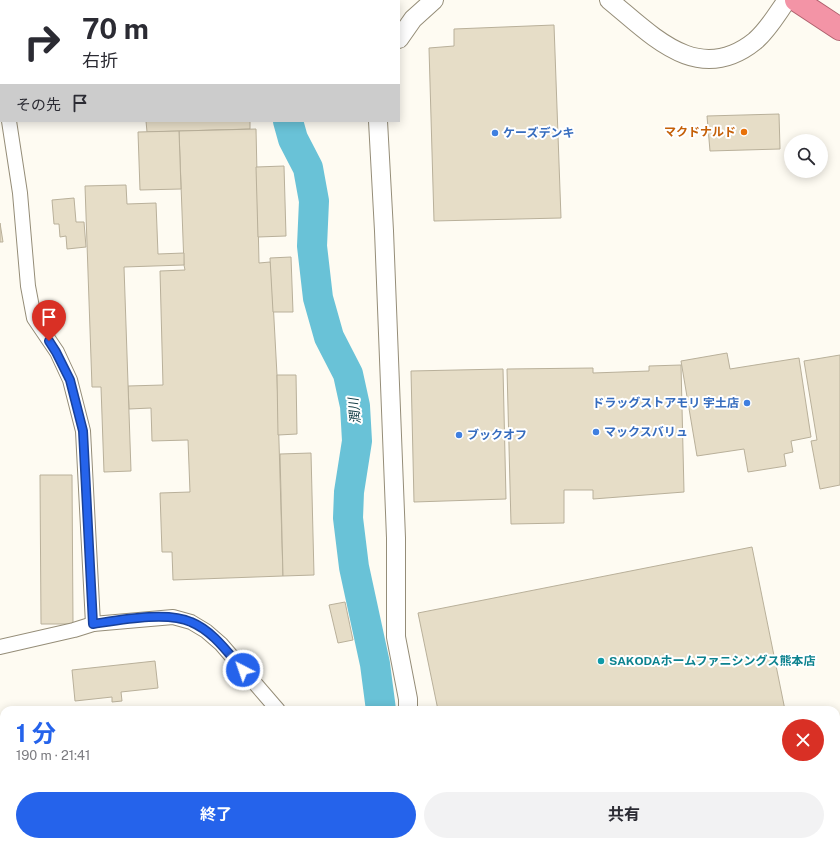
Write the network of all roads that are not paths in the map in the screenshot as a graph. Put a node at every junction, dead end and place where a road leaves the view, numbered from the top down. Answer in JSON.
{"nodes":[{"id":1,"x":434,"y":0,"type":"edge"},
{"id":2,"x":610,"y":0,"type":"edge"},
{"id":3,"x":787,"y":0,"type":"edge"},
{"id":4,"x":796,"y":0,"type":"edge"},
{"id":5,"x":840,"y":29,"type":"edge"},
{"id":6,"x":400,"y":37,"type":"edge"},
{"id":7,"x":9,"y":122,"type":"edge"},
{"id":8,"x":378,"y":122,"type":"edge"},
{"id":9,"x":93,"y":624,"type":"junction"},
{"id":10,"x":0,"y":647,"type":"edge"},
{"id":11,"x":275,"y":706,"type":"edge"},
{"id":12,"x":408,"y":706,"type":"edge"}],
"edges":[{"from":1,"to":6,"type":"street"},
{"from":2,"to":3,"type":"street"},
{"from":4,"to":5,"type":"highway"},
{"from":7,"to":9,"type":"street"},
{"from":8,"to":12,"type":"street"},
{"from":9,"to":10,"type":"street"},
{"from":9,"to":11,"type":"street"}]}
